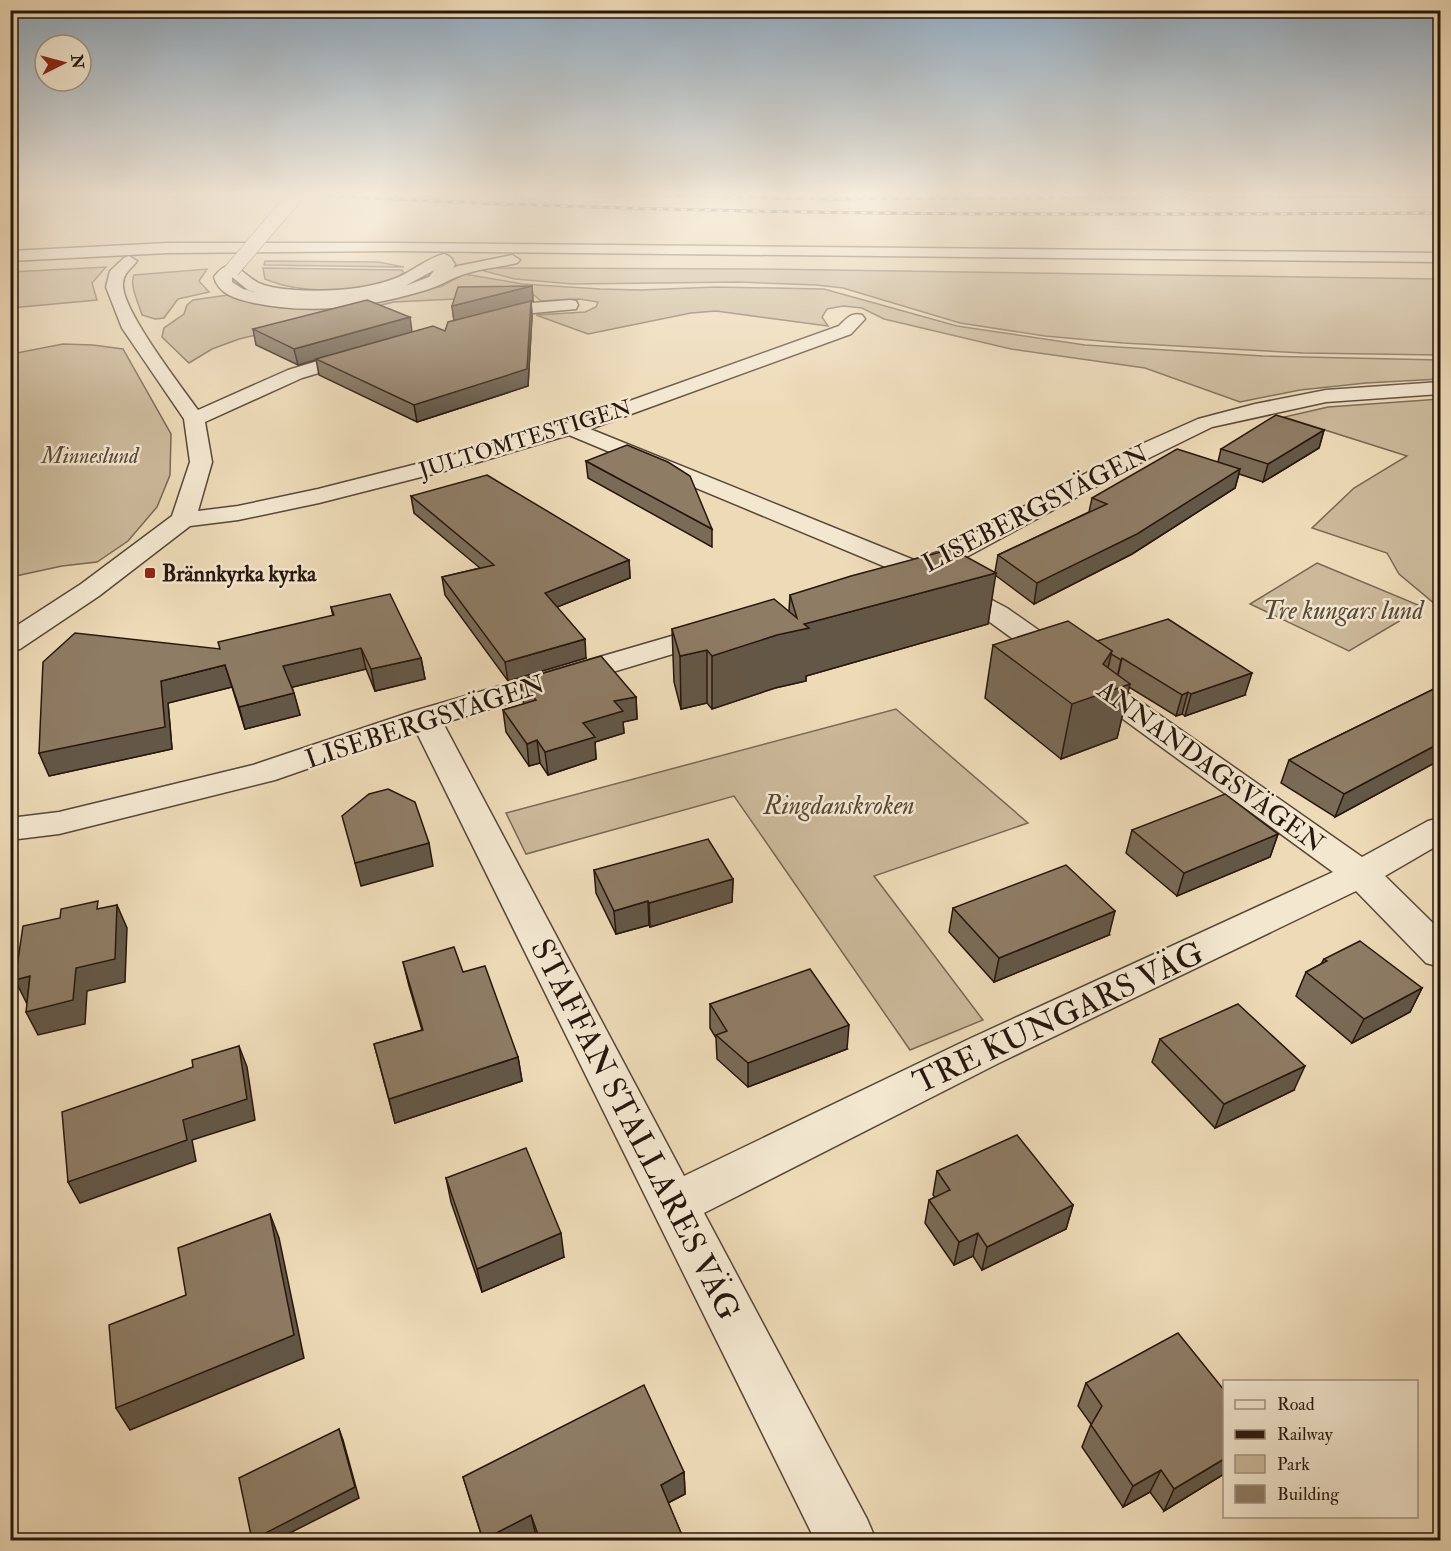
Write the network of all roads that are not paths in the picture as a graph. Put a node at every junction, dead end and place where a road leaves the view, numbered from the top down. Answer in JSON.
{"nodes":[{"id":1,"x":123,"y":267,"type":"edge"},
{"id":2,"x":234,"y":267,"type":"edge"},
{"id":3,"x":427,"y":267,"type":"edge"},
{"id":4,"x":446,"y":267,"type":"edge"},
{"id":5,"x":472,"y":267,"type":"edge"},
{"id":6,"x":1178,"y":267,"type":"edge"},
{"id":7,"x":232,"y":270,"type":"junction"},
{"id":8,"x":1440,"y":271,"type":"edge"},
{"id":9,"x":434,"y":281,"type":"junction"},
{"id":10,"x":570,"y":305,"type":"dead end"},
{"id":11,"x":856,"y":319,"type":"dead end"},
{"id":12,"x":476,"y":323,"type":"edge"},
{"id":13,"x":376,"y":350,"type":"edge"},
{"id":14,"x":1440,"y":388,"type":"edge"},
{"id":15,"x":194,"y":419,"type":"junction"},
{"id":16,"x":569,"y":428,"type":"junction"},
{"id":17,"x":183,"y":520,"type":"junction"},
{"id":18,"x":914,"y":569,"type":"junction"},
{"id":19,"x":885,"y":580,"type":"edge"},
{"id":20,"x":735,"y":626,"type":"edge"},
{"id":21,"x":10,"y":643,"type":"edge"},
{"id":22,"x":425,"y":718,"type":"junction"},
{"id":23,"x":10,"y":830,"type":"edge"},
{"id":24,"x":1440,"y":830,"type":"edge"},
{"id":25,"x":1361,"y":874,"type":"junction"},
{"id":26,"x":1440,"y":953,"type":"edge"},
{"id":27,"x":675,"y":1204,"type":"junction"},
{"id":28,"x":846,"y":1540,"type":"edge"}],
"edges":[{"from":1,"to":15,"type":"street"},
{"from":2,"to":7,"type":"street","bridge":true},
{"from":3,"to":7,"type":"street"},
{"from":4,"to":9,"type":"street"},
{"from":5,"to":9,"type":"street"},
{"from":6,"to":8,"type":"street"},
{"from":7,"to":9,"type":"street"},
{"from":10,"to":12,"type":"street"},
{"from":11,"to":16,"type":"street","name":"JULTOMTESTIGEN"},
{"from":13,"to":15,"type":"street"},
{"from":14,"to":18,"type":"street","name":"LISEBERGSVÄGEN"},
{"from":15,"to":17,"type":"street"},
{"from":16,"to":17,"type":"street","name":"JULTOMTESTIGEN"},
{"from":16,"to":18,"type":"street","name":"ANNANDAGSVÄGEN"},
{"from":17,"to":21,"type":"street"},
{"from":18,"to":19,"type":"street","name":"LISEBERGSVÄGEN"},
{"from":18,"to":25,"type":"street","name":"ANNANDAGSVÄGEN"},
{"from":20,"to":22,"type":"street","name":"LISEBERGSVÄGEN"},
{"from":22,"to":23,"type":"street","name":"LISEBERGSVÄGEN"},
{"from":22,"to":27,"type":"street","name":"STAFFAN STALLARES VÄG"},
{"from":24,"to":25,"type":"street","name":"TRE KUNGARS VÄG"},
{"from":25,"to":26,"type":"street","name":"ANNANDAGSVÄGEN"},
{"from":25,"to":27,"type":"street","name":"TRE KUNGARS VÄG"},
{"from":27,"to":28,"type":"street","name":"STAFFAN STALLARES VÄG"}]}
